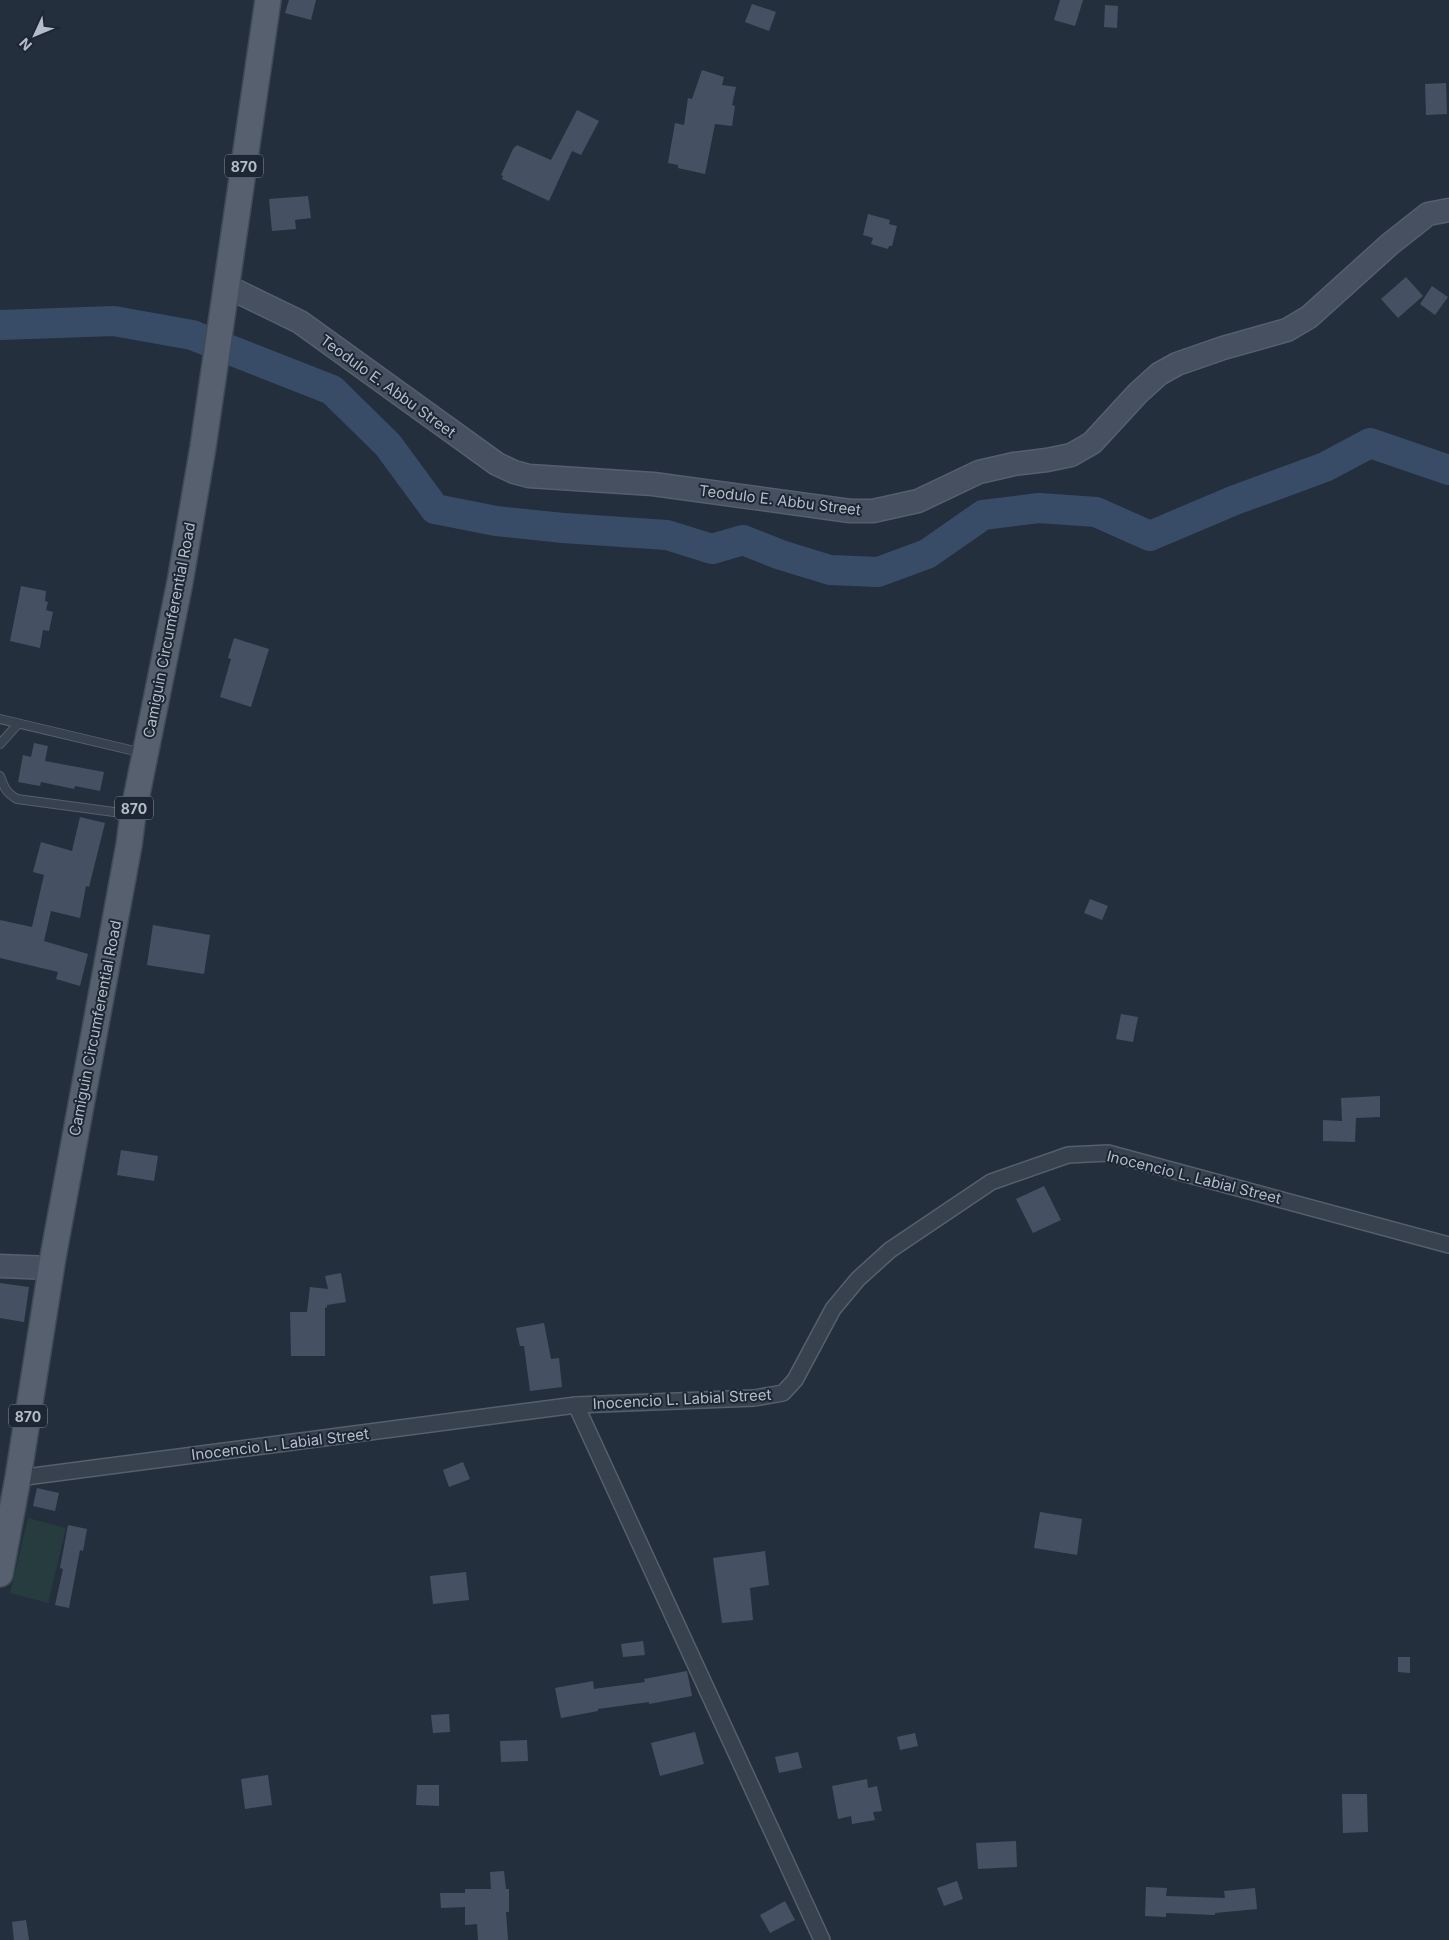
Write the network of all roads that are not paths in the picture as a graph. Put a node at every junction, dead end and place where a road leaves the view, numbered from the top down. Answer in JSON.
{"nodes":[{"id":1,"x":268,"y":0,"type":"edge"},
{"id":2,"x":1449,"y":210,"type":"edge"},
{"id":3,"x":226,"y":286,"type":"junction"},
{"id":4,"x":0,"y":719,"type":"edge"},
{"id":5,"x":18,"y":724,"type":"junction"},
{"id":6,"x":0,"y":744,"type":"edge"},
{"id":7,"x":145,"y":753,"type":"junction"},
{"id":8,"x":0,"y":776,"type":"edge"},
{"id":9,"x":133,"y":814,"type":"junction"},
{"id":10,"x":1449,"y":1245,"type":"edge"},
{"id":11,"x":52,"y":1263,"type":"junction"},
{"id":12,"x":0,"y":1266,"type":"edge"},
{"id":13,"x":576,"y":1405,"type":"junction"},
{"id":14,"x":18,"y":1478,"type":"junction"},
{"id":15,"x":0,"y":1574,"type":"edge"},
{"id":16,"x":822,"y":1940,"type":"edge"}],
"edges":[{"from":1,"to":3,"type":"main road","name":"Camiguin Circumferential Road","number":"870"},
{"from":2,"to":3,"type":"street","name":"Teodulo E. Abbu Street"},
{"from":3,"to":7,"type":"main road","name":"Camiguin Circumferential Road","number":"870"},
{"from":4,"to":5,"type":"lane"},
{"from":5,"to":6,"type":"lane"},
{"from":5,"to":7,"type":"lane"},
{"from":7,"to":9,"type":"main road","name":"Camiguin Circumferential Road","number":"870"},
{"from":8,"to":9,"type":"lane"},
{"from":9,"to":11,"type":"main road","name":"Camiguin Circumferential Road","number":"870"},
{"from":10,"to":13,"type":"street","name":"Inocencio L. Labial Street"},
{"from":11,"to":12,"type":"street"},
{"from":11,"to":14,"type":"main road","number":"870"},
{"from":13,"to":14,"type":"street","name":"Inocencio L. Labial Street"},
{"from":13,"to":16,"type":"street"},
{"from":14,"to":15,"type":"main road","number":"870"}]}
